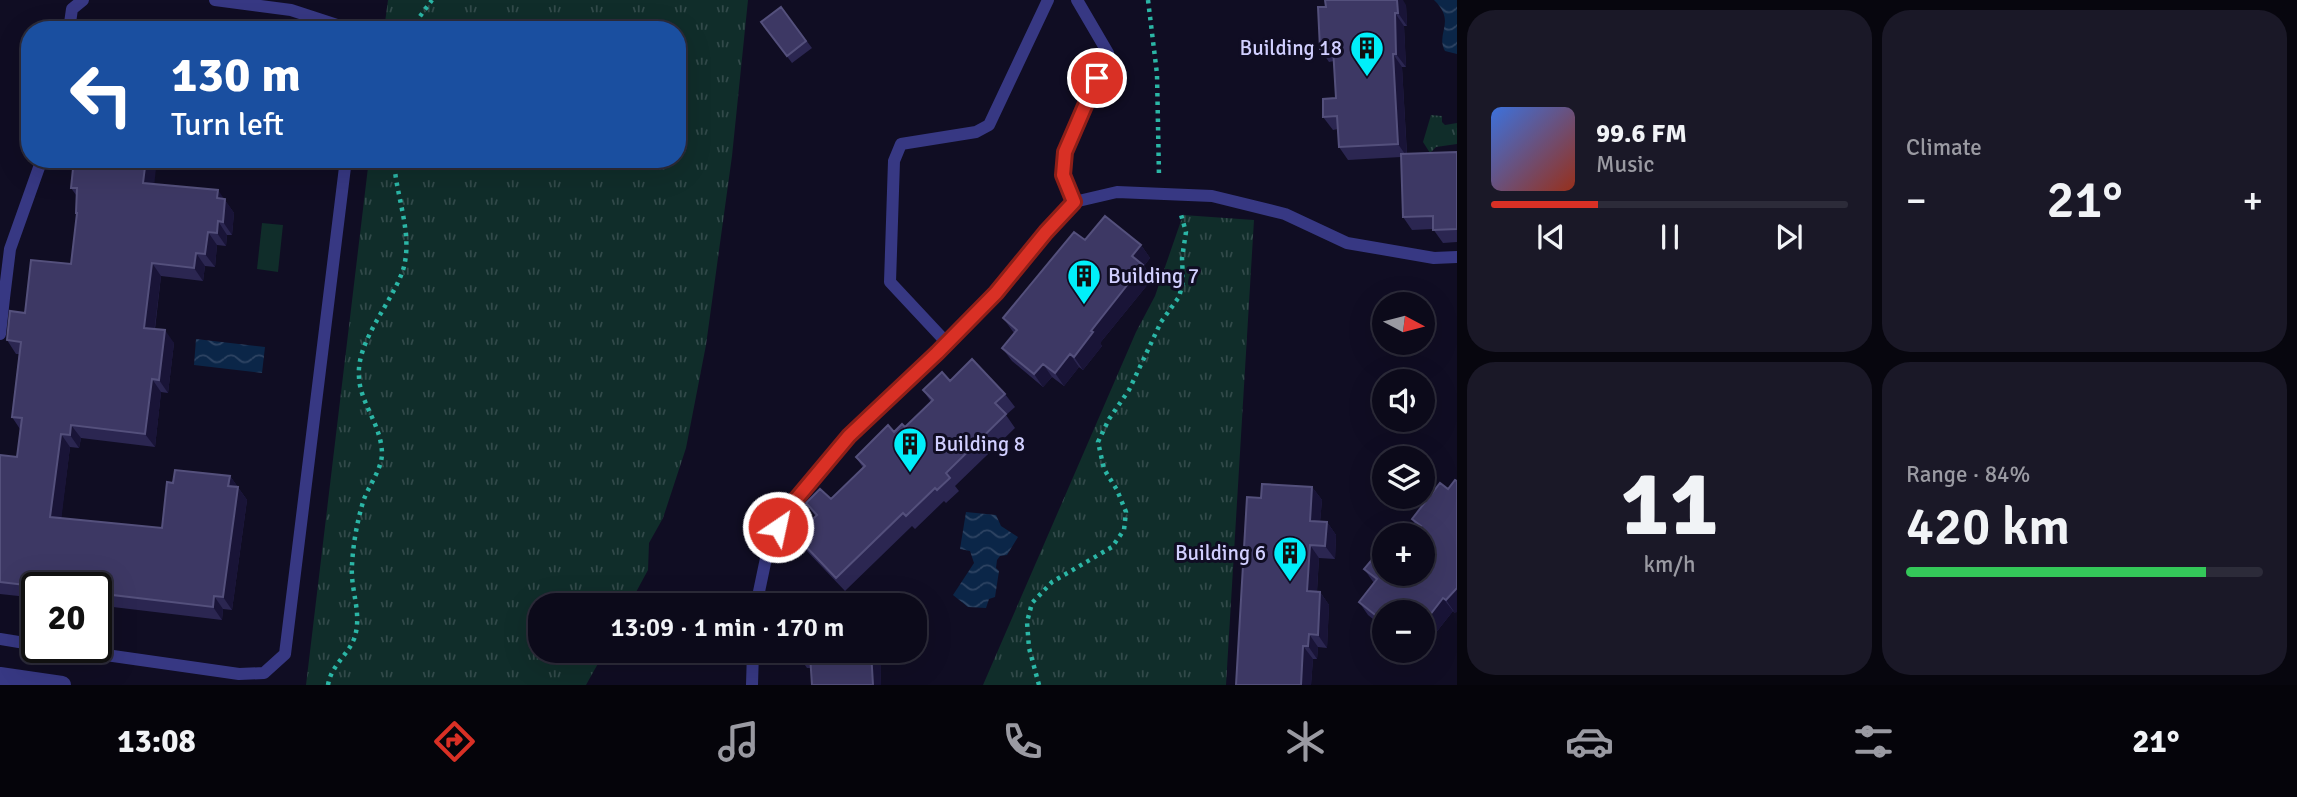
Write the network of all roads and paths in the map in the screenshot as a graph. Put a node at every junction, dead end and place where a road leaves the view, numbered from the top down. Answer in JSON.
{"nodes":[{"id":1,"x":83,"y":0,"type":"edge"},
{"id":2,"x":215,"y":0,"type":"edge"},
{"id":3,"x":432,"y":0,"type":"edge"},
{"id":4,"x":1048,"y":0,"type":"edge"},
{"id":5,"x":1077,"y":0,"type":"edge"},
{"id":6,"x":1147,"y":0,"type":"edge"},
{"id":7,"x":70,"y":21,"type":"edge"},
{"id":8,"x":325,"y":21,"type":"edge"},
{"id":9,"x":417,"y":21,"type":"edge"},
{"id":10,"x":38,"y":168,"type":"edge"},
{"id":11,"x":345,"y":168,"type":"edge"},
{"id":12,"x":395,"y":168,"type":"edge"},
{"id":13,"x":1168,"y":194,"type":"junction"},
{"id":14,"x":1074,"y":202,"type":"junction"},
{"id":15,"x":1457,"y":257,"type":"edge"},
{"id":16,"x":2,"y":297,"type":"edge"},
{"id":17,"x":0,"y":334,"type":"edge"},
{"id":18,"x":947,"y":344,"type":"junction"},
{"id":19,"x":759,"y":593,"type":"edge"},
{"id":20,"x":0,"y":639,"type":"edge"},
{"id":21,"x":21,"y":642,"type":"edge"},
{"id":22,"x":112,"y":656,"type":"edge"},
{"id":23,"x":752,"y":663,"type":"edge"},
{"id":24,"x":0,"y":676,"type":"edge"},
{"id":25,"x":751,"y":684,"type":"edge"},
{"id":26,"x":62,"y":685,"type":"edge"},
{"id":27,"x":328,"y":685,"type":"edge"},
{"id":28,"x":1040,"y":685,"type":"edge"}],
"edges":[{"from":1,"to":7,"type":"lane"},
{"from":2,"to":8,"type":"lane"},
{"from":3,"to":9,"type":"path"},
{"from":4,"to":18,"type":"lane"},
{"from":5,"to":14,"type":"lane"},
{"from":6,"to":13,"type":"path"},
{"from":10,"to":16,"type":"lane"},
{"from":11,"to":22,"type":"lane"},
{"from":12,"to":27,"type":"path"},
{"from":13,"to":14,"type":"lane"},
{"from":13,"to":15,"type":"lane"},
{"from":13,"to":28,"type":"path"},
{"from":14,"to":18,"type":"lane"},
{"from":16,"to":17,"type":"lane"},
{"from":18,"to":19,"type":"lane"},
{"from":20,"to":21,"type":"lane"},
{"from":23,"to":25,"type":"lane"},
{"from":24,"to":26,"type":"street"}]}
